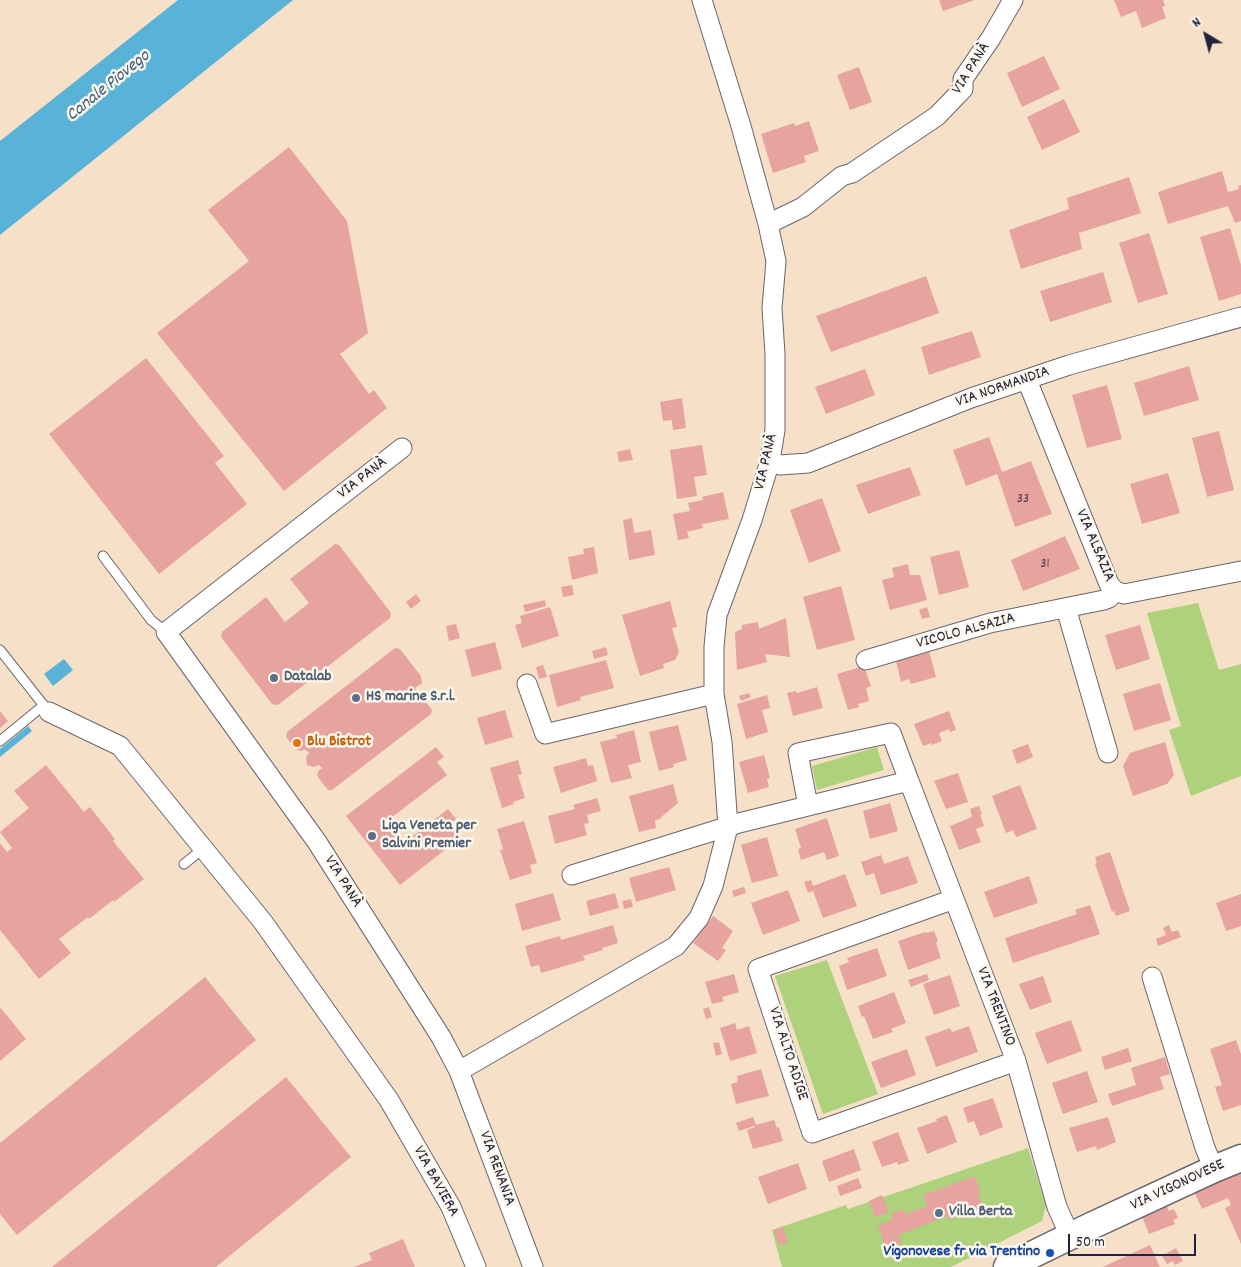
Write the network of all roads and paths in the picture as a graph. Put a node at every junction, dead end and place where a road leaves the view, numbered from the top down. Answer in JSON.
{"nodes":[{"id":1,"x":702,"y":0,"type":"edge"},
{"id":2,"x":1013,"y":0,"type":"edge"},
{"id":3,"x":768,"y":224,"type":"junction"},
{"id":4,"x":1241,"y":317,"type":"edge"},
{"id":5,"x":1027,"y":380,"type":"junction"},
{"id":6,"x":402,"y":448,"type":"dead end"},
{"id":7,"x":770,"y":461,"type":"junction"},
{"id":8,"x":103,"y":556,"type":"dead end"},
{"id":9,"x":1241,"y":571,"type":"edge"},
{"id":10,"x":1115,"y":591,"type":"junction"},
{"id":11,"x":1066,"y":608,"type":"junction"},
{"id":12,"x":166,"y":632,"type":"junction"},
{"id":13,"x":0,"y":650,"type":"edge"},
{"id":14,"x":866,"y":660,"type":"dead end"},
{"id":15,"x":527,"y":684,"type":"dead end"},
{"id":16,"x":714,"y":694,"type":"junction"},
{"id":17,"x":46,"y":709,"type":"junction"},
{"id":18,"x":0,"y":741,"type":"edge"},
{"id":19,"x":1108,"y":753,"type":"dead end"},
{"id":20,"x":909,"y":781,"type":"junction"},
{"id":21,"x":808,"y":806,"type":"junction"},
{"id":22,"x":728,"y":827,"type":"junction"},
{"id":23,"x":204,"y":848,"type":"junction"},
{"id":24,"x":184,"y":864,"type":"dead end"},
{"id":25,"x":572,"y":875,"type":"dead end"},
{"id":26,"x":954,"y":899,"type":"junction"},
{"id":27,"x":1152,"y":977,"type":"dead end"},
{"id":28,"x":1016,"y":1061,"type":"junction"},
{"id":29,"x":459,"y":1071,"type":"junction"},
{"id":30,"x":1241,"y":1158,"type":"edge"},
{"id":31,"x":1214,"y":1169,"type":"junction"},
{"id":32,"x":1070,"y":1236,"type":"junction"},
{"id":33,"x":476,"y":1267,"type":"edge"},
{"id":34,"x":533,"y":1267,"type":"edge"},
{"id":35,"x":1007,"y":1267,"type":"edge"}],
"edges":[{"from":1,"to":3,"type":"street","name":"VIA PANÀ"},
{"from":2,"to":3,"type":"street","name":"VIA PANÀ"},
{"from":3,"to":7,"type":"street","name":"VIA PANÀ"},
{"from":4,"to":5,"type":"street","name":"VIA NORMANDIA"},
{"from":5,"to":7,"type":"street","name":"VIA NORMANDIA"},
{"from":5,"to":10,"type":"street","name":"VIA ALSAZIA"},
{"from":6,"to":12,"type":"street","name":"VIA PANÀ"},
{"from":7,"to":16,"type":"street","name":"VIA PANÀ"},
{"from":8,"to":12,"type":"lane"},
{"from":9,"to":10,"type":"street","name":"VIA ALSAZIA"},
{"from":10,"to":11,"type":"street","name":"VICOLO ALSAZIA"},
{"from":11,"to":14,"type":"street","name":"VICOLO ALSAZIA"},
{"from":11,"to":19,"type":"street"},
{"from":12,"to":29,"type":"street","name":"VIA PANÀ"},
{"from":13,"to":17,"type":"lane"},
{"from":15,"to":16,"type":"street"},
{"from":16,"to":22,"type":"street","name":"VIA PANÀ"},
{"from":17,"to":18,"type":"lane"},
{"from":17,"to":23,"type":"street"},
{"from":20,"to":21,"type":"street"},
{"from":20,"to":21,"type":"street","name":"VIA TRENTINO"},
{"from":20,"to":26,"type":"street","name":"VIA TRENTINO"},
{"from":21,"to":22,"type":"street"},
{"from":22,"to":25,"type":"street"},
{"from":22,"to":29,"type":"street","name":"VIA PANÀ"},
{"from":23,"to":24,"type":"lane"},
{"from":23,"to":33,"type":"street","name":"VIA BAVIERA"},
{"from":26,"to":28,"type":"street","name":"VIA TRENTINO"},
{"from":26,"to":28,"type":"street","name":"VIA ALTO ADIGE"},
{"from":27,"to":31,"type":"street"},
{"from":28,"to":32,"type":"street","name":"VIA TRENTINO"},
{"from":29,"to":34,"type":"street","name":"VIA RENANIA"},
{"from":30,"to":31,"type":"main road","name":"VIA VIGONOVESE"},
{"from":31,"to":32,"type":"main road","name":"VIA VIGONOVESE"},
{"from":32,"to":35,"type":"main road","name":"VIA VIGONOVESE"}]}
